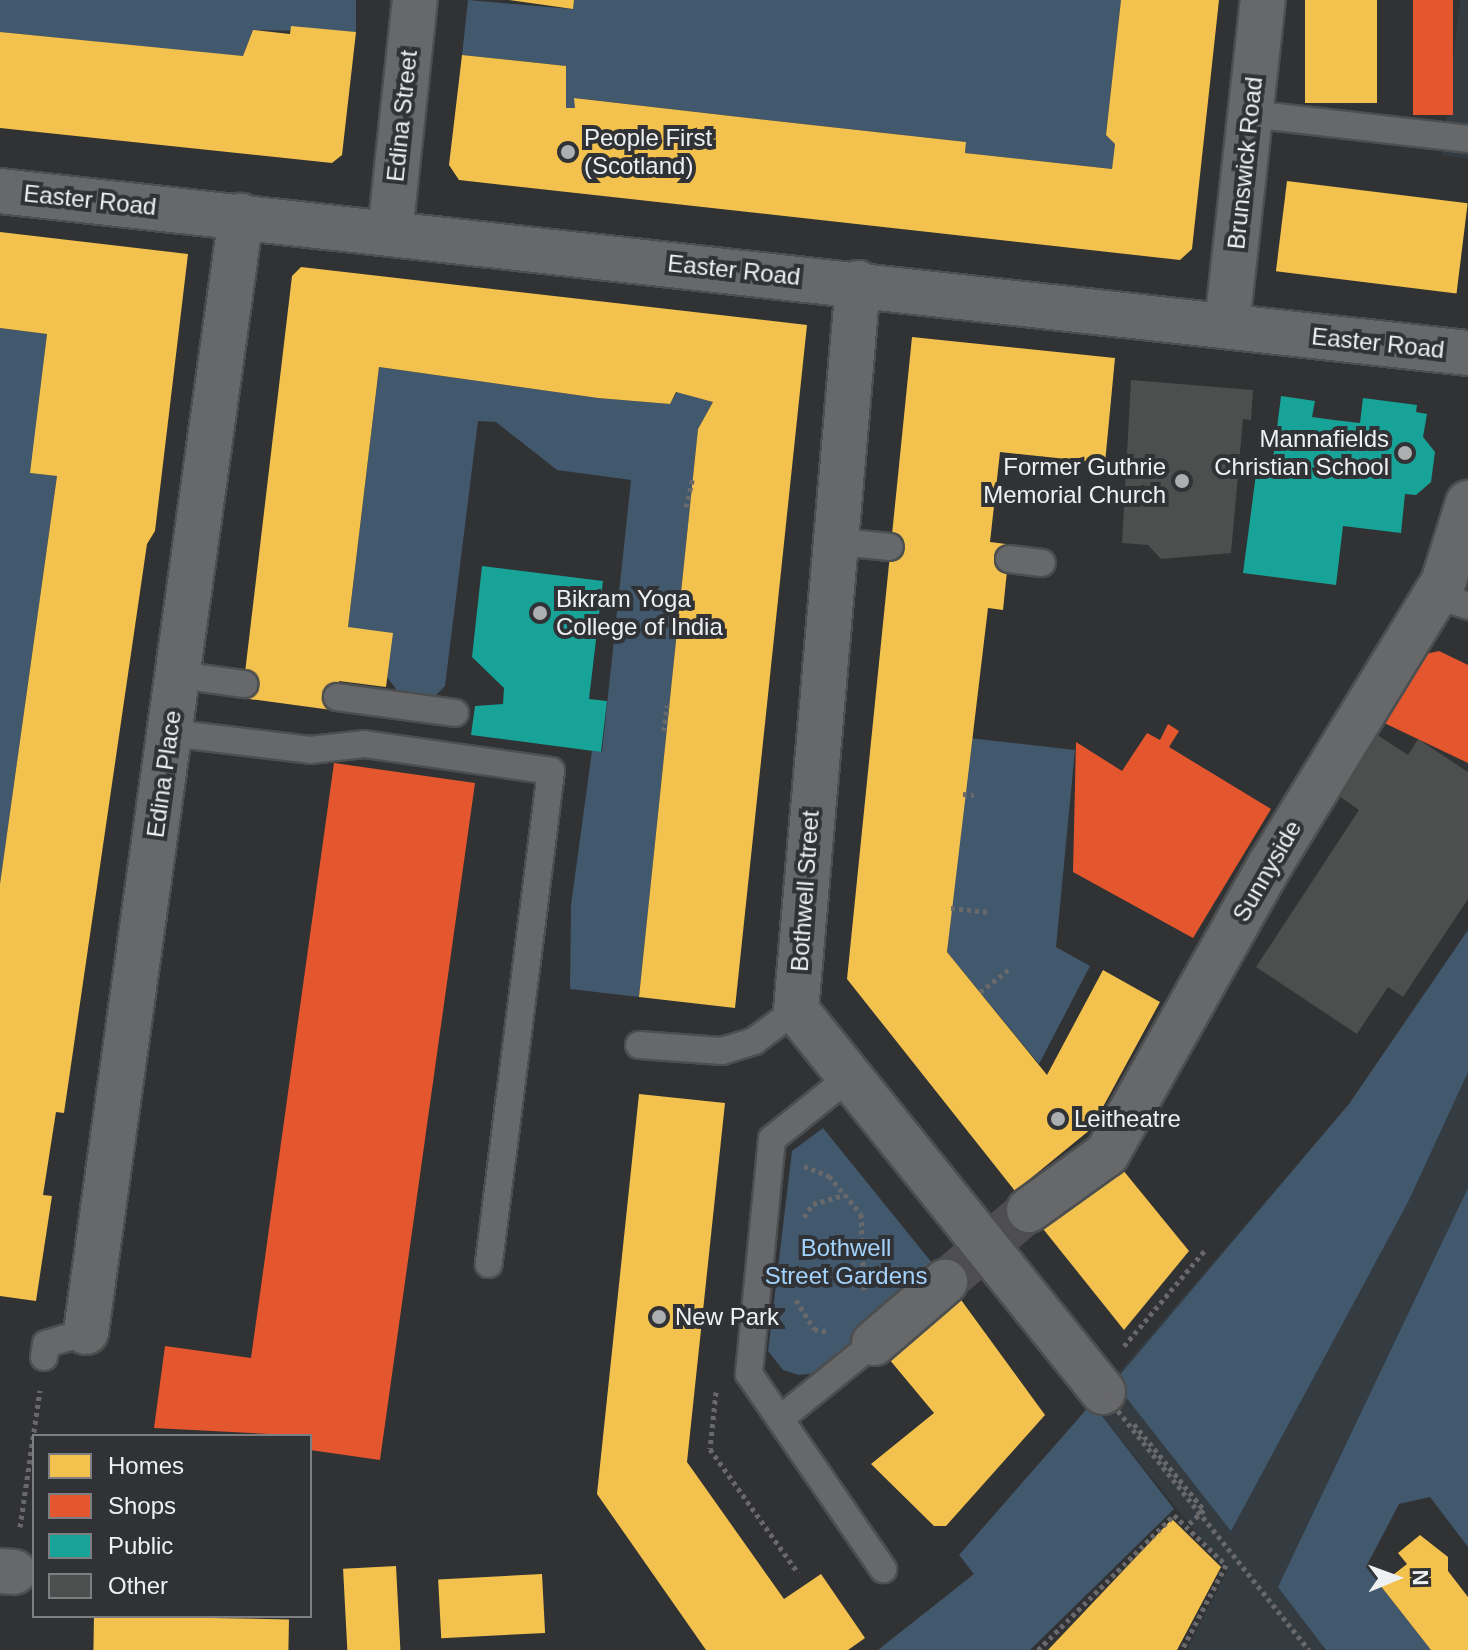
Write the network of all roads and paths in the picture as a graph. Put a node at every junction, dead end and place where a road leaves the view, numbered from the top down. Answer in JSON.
{"nodes":[{"id":1,"x":415,"y":0,"type":"edge"},
{"id":2,"x":1263,"y":0,"type":"edge"},
{"id":3,"x":1250,"y":114,"type":"junction"},
{"id":4,"x":1468,"y":139,"type":"edge"},
{"id":5,"x":0,"y":191,"type":"edge"},
{"id":6,"x":241,"y":216,"type":"junction"},
{"id":7,"x":390,"y":233,"type":"junction"},
{"id":8,"x":858,"y":283,"type":"junction"},
{"id":9,"x":1227,"y":325,"type":"junction"},
{"id":10,"x":1468,"y":353,"type":"edge"},
{"id":11,"x":692,"y":480,"type":"dead end"},
{"id":12,"x":1468,"y":503,"type":"edge"},
{"id":13,"x":686,"y":507,"type":"dead end"},
{"id":14,"x":831,"y":541,"type":"junction"},
{"id":15,"x":890,"y":547,"type":"dead end"},
{"id":16,"x":1009,"y":559,"type":"dead end"},
{"id":17,"x":1042,"y":563,"type":"dead end"},
{"id":18,"x":682,"y":595,"type":"dead end"},
{"id":19,"x":1452,"y":600,"type":"edge"},
{"id":20,"x":676,"y":617,"type":"dead end"},
{"id":21,"x":178,"y":675,"type":"junction"},
{"id":22,"x":244,"y":684,"type":"dead end"},
{"id":23,"x":337,"y":697,"type":"dead end"},
{"id":24,"x":667,"y":705,"type":"dead end"},
{"id":25,"x":455,"y":713,"type":"dead end"},
{"id":26,"x":664,"y":731,"type":"dead end"},
{"id":27,"x":170,"y":733,"type":"junction"},
{"id":28,"x":963,"y":794,"type":"dead end"},
{"id":29,"x":974,"y":795,"type":"dead end"},
{"id":30,"x":951,"y":908,"type":"dead end"},
{"id":31,"x":988,"y":912,"type":"dead end"},
{"id":32,"x":1009,"y":969,"type":"dead end"},
{"id":33,"x":980,"y":992,"type":"dead end"},
{"id":34,"x":796,"y":1010,"type":"junction"},
{"id":35,"x":639,"y":1045,"type":"dead end"},
{"id":36,"x":848,"y":1078,"type":"junction"},
{"id":37,"x":770,"y":1162,"type":"junction"},
{"id":38,"x":845,"y":1195,"type":"junction"},
{"id":39,"x":1029,"y":1210,"type":"tunnel mouth"},
{"id":40,"x":799,"y":1225,"type":"dead end"},
{"id":41,"x":1206,"y":1249,"type":"dead end"},
{"id":42,"x":489,"y":1264,"type":"dead end"},
{"id":43,"x":945,"y":1282,"type":"tunnel mouth"},
{"id":44,"x":793,"y":1291,"type":"dead end"},
{"id":45,"x":860,"y":1303,"type":"dead end"},
{"id":46,"x":86,"y":1332,"type":"joint"},
{"id":47,"x":855,"y":1336,"type":"junction"},
{"id":48,"x":44,"y":1357,"type":"joint"},
{"id":49,"x":1105,"y":1375,"type":"junction"},
{"id":50,"x":780,"y":1419,"type":"junction"},
{"id":51,"x":1187,"y":1526,"type":"junction"},
{"id":52,"x":883,"y":1569,"type":"dead end"},
{"id":53,"x":7,"y":1572,"type":"edge"},
{"id":54,"x":1038,"y":1650,"type":"edge"},
{"id":55,"x":1182,"y":1650,"type":"edge"},
{"id":56,"x":1309,"y":1650,"type":"edge"}],
"edges":[{"from":1,"to":7,"type":"street","name":"Edina Street"},
{"from":2,"to":3,"type":"street","name":"Brunswick Road"},
{"from":3,"to":4,"type":"lane"},
{"from":3,"to":9,"type":"street","name":"Brunswick Road"},
{"from":5,"to":6,"type":"street","name":"Easter Road"},
{"from":6,"to":7,"type":"street","name":"Easter Road"},
{"from":6,"to":21,"type":"street","name":"Edina Place"},
{"from":7,"to":8,"type":"street","name":"Easter Road"},
{"from":8,"to":9,"type":"street","name":"Easter Road"},
{"from":8,"to":14,"type":"street","name":"Bothwell Street"},
{"from":9,"to":10,"type":"street","name":"Easter Road"},
{"from":11,"to":13,"type":"path"},
{"from":12,"to":19,"type":"street","name":"Sunnyside"},
{"from":14,"to":15,"type":"lane"},
{"from":14,"to":34,"type":"street","name":"Bothwell Street"},
{"from":16,"to":17,"type":"lane"},
{"from":18,"to":20,"type":"path"},
{"from":19,"to":39,"type":"street","name":"Sunnyside"},
{"from":21,"to":22,"type":"lane"},
{"from":21,"to":27,"type":"street","name":"Edina Place"},
{"from":23,"to":25,"type":"lane"},
{"from":24,"to":26,"type":"path"},
{"from":27,"to":42,"type":"lane"},
{"from":27,"to":46,"type":"street","name":"Edina Place"},
{"from":28,"to":29,"type":"path"},
{"from":30,"to":31,"type":"path"},
{"from":32,"to":33,"type":"path"},
{"from":34,"to":35,"type":"lane"},
{"from":34,"to":36,"type":"street"},
{"from":36,"to":37,"type":"lane"},
{"from":36,"to":49,"type":"street"},
{"from":37,"to":38,"type":"path"},
{"from":37,"to":50,"type":"lane"},
{"from":38,"to":40,"type":"path"},
{"from":38,"to":45,"type":"path"},
{"from":41,"to":49,"type":"path"},
{"from":43,"to":47,"type":"street"},
{"from":44,"to":47,"type":"path"},
{"from":46,"to":48,"type":"lane"},
{"from":47,"to":50,"type":"lane"},
{"from":48,"to":53,"type":"path"},
{"from":49,"to":51,"type":"path"},
{"from":49,"to":56,"type":"path","bridge":true},
{"from":50,"to":52,"type":"lane"},
{"from":51,"to":54,"type":"path"},
{"from":51,"to":55,"type":"path"}]}
